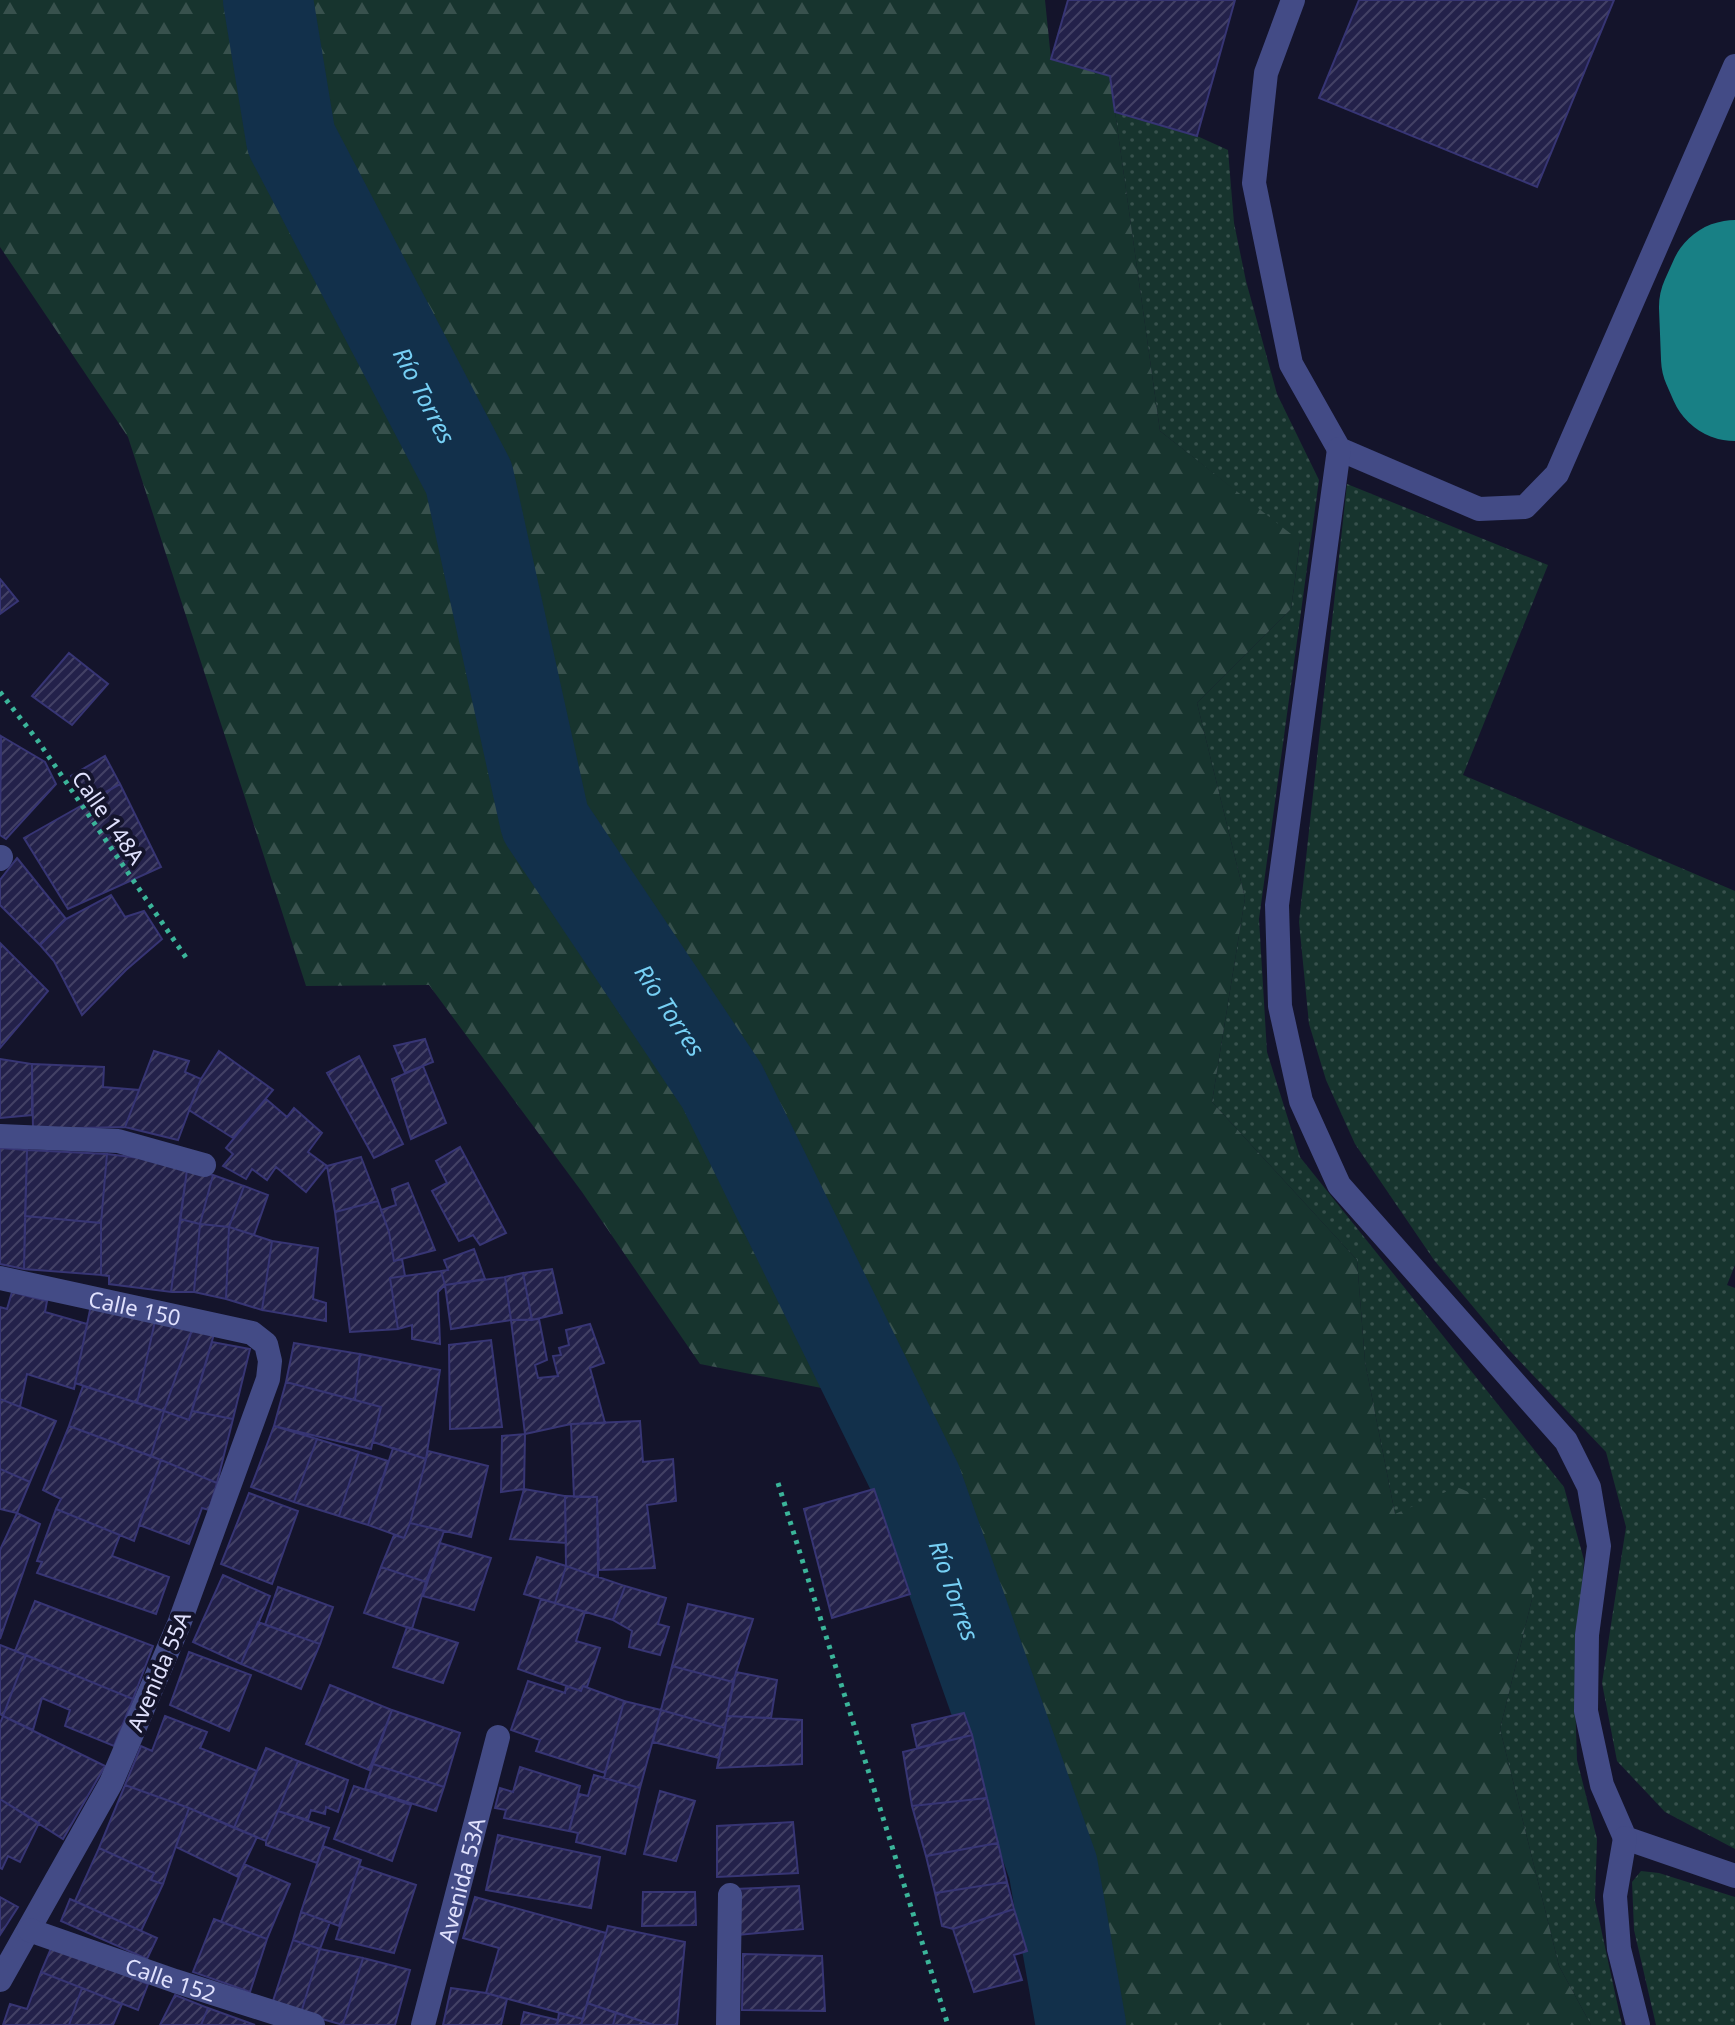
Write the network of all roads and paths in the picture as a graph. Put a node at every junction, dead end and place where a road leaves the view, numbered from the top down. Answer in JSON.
{"nodes":[{"id":1,"x":1293,"y":0,"type":"edge"},
{"id":2,"x":1735,"y":66,"type":"edge"},
{"id":3,"x":1339,"y":449,"type":"junction"},
{"id":4,"x":0,"y":692,"type":"edge"},
{"id":5,"x":189,"y":962,"type":"dead end"},
{"id":6,"x":0,"y":1136,"type":"edge"},
{"id":7,"x":204,"y":1165,"type":"dead end"},
{"id":8,"x":0,"y":1278,"type":"edge"},
{"id":9,"x":266,"y":1344,"type":"joint"},
{"id":10,"x":778,"y":1483,"type":"dead end"},
{"id":11,"x":498,"y":1737,"type":"dead end"},
{"id":12,"x":1625,"y":1838,"type":"junction"},
{"id":13,"x":1735,"y":1876,"type":"edge"},
{"id":14,"x":730,"y":1895,"type":"dead end"},
{"id":15,"x":29,"y":1930,"type":"junction"},
{"id":16,"x":0,"y":1980,"type":"edge"},
{"id":17,"x":313,"y":2025,"type":"edge"},
{"id":18,"x":423,"y":2025,"type":"edge"},
{"id":19,"x":728,"y":2025,"type":"edge"},
{"id":20,"x":948,"y":2025,"type":"edge"},
{"id":21,"x":1638,"y":2025,"type":"edge"}],
"edges":[{"from":1,"to":3,"type":"lane"},
{"from":2,"to":3,"type":"lane"},
{"from":3,"to":12,"type":"lane"},
{"from":4,"to":5,"type":"path","name":"Calle 148A"},
{"from":6,"to":7,"type":"lane"},
{"from":8,"to":9,"type":"lane","name":"Calle 150"},
{"from":9,"to":15,"type":"lane","name":"Avenida 55A"},
{"from":10,"to":20,"type":"path"},
{"from":11,"to":18,"type":"lane","name":"Avenida 53A"},
{"from":12,"to":13,"type":"lane"},
{"from":12,"to":21,"type":"lane"},
{"from":14,"to":19,"type":"lane"},
{"from":15,"to":16,"type":"lane","name":"Avenida 55A"},
{"from":15,"to":17,"type":"lane","name":"Calle 152"}]}
